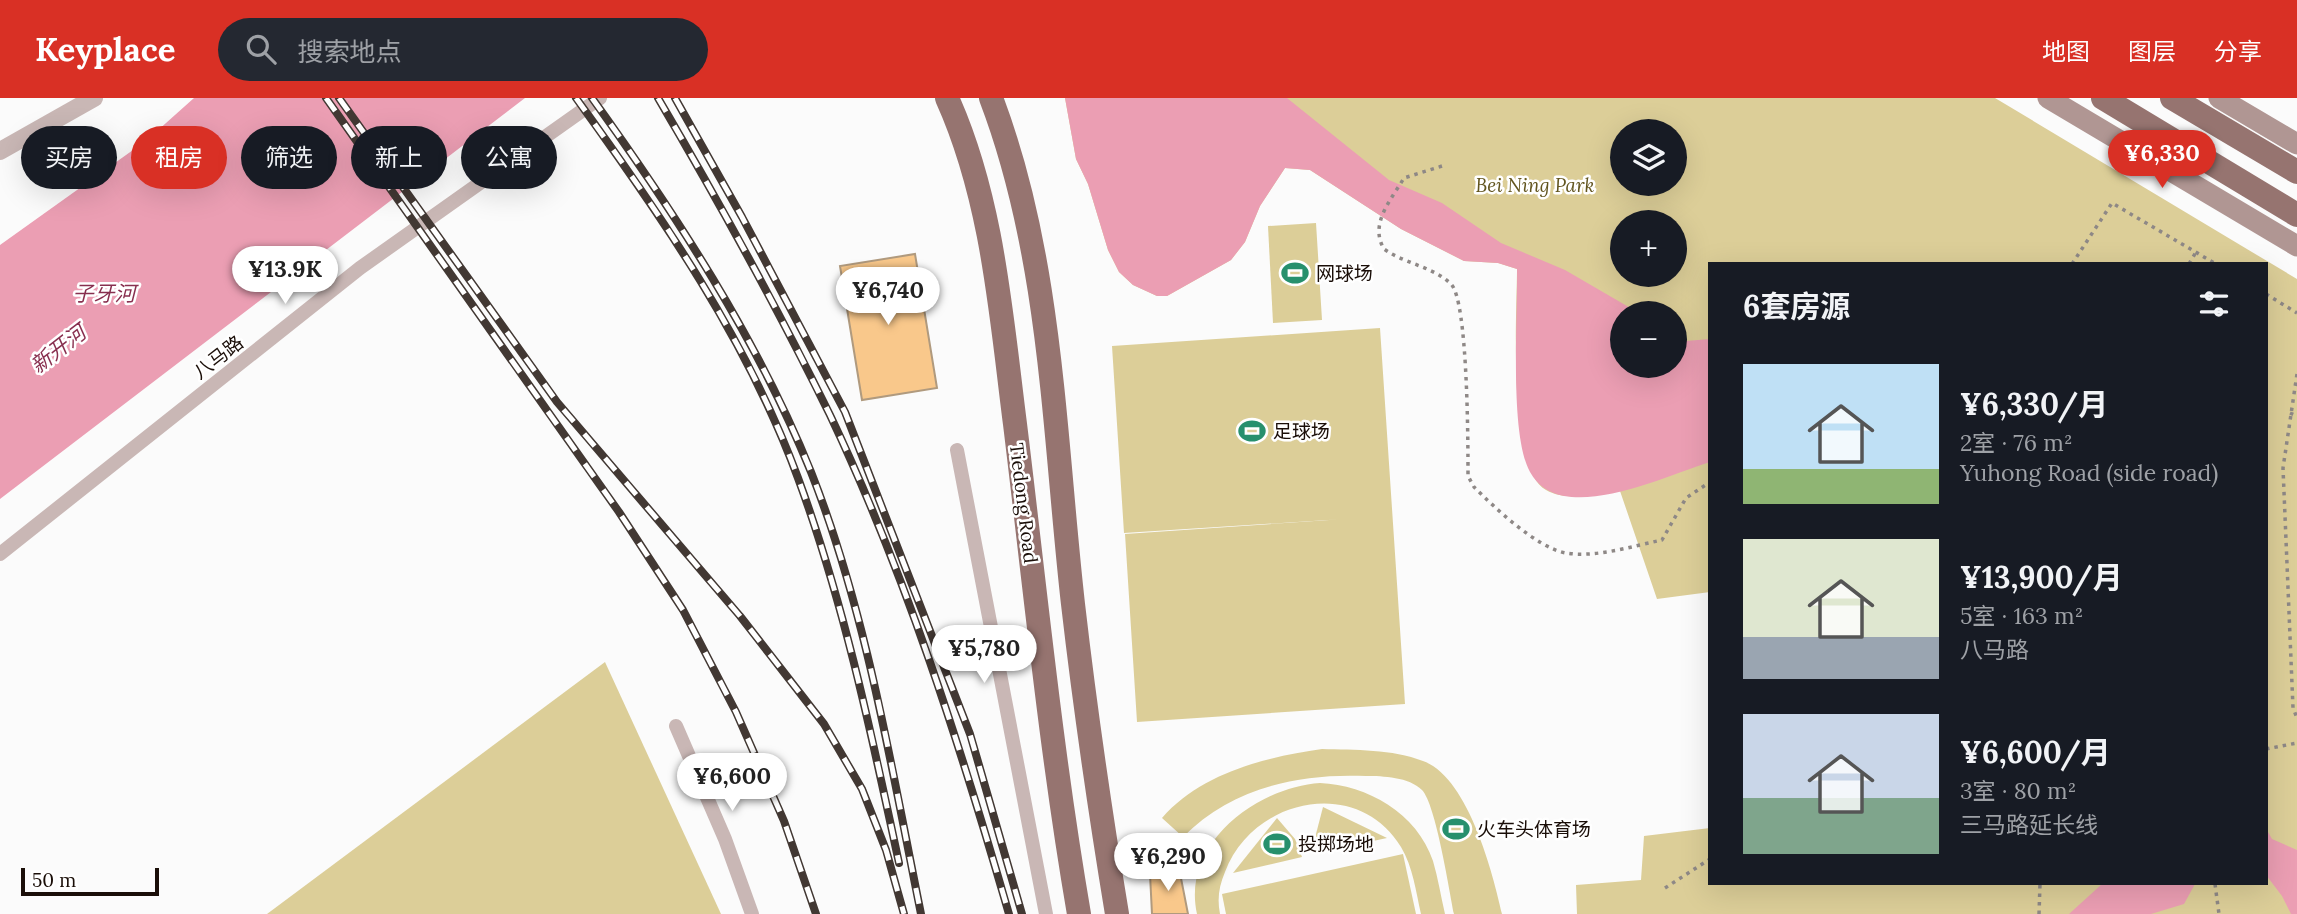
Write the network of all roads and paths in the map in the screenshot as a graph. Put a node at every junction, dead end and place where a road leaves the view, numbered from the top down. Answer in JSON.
{"nodes":[{"id":1,"x":94,"y":98,"type":"edge"},
{"id":2,"x":600,"y":98,"type":"edge"},
{"id":3,"x":947,"y":98,"type":"edge"},
{"id":4,"x":991,"y":98,"type":"edge"},
{"id":5,"x":2048,"y":98,"type":"edge"},
{"id":6,"x":2103,"y":98,"type":"edge"},
{"id":7,"x":2172,"y":98,"type":"edge"},
{"id":8,"x":2219,"y":98,"type":"edge"},
{"id":9,"x":2297,"y":144,"type":"edge"},
{"id":10,"x":0,"y":151,"type":"edge"},
{"id":11,"x":1442,"y":166,"type":"dead end"},
{"id":12,"x":2297,"y":172,"type":"edge"},
{"id":13,"x":2297,"y":215,"type":"edge"},
{"id":14,"x":2297,"y":246,"type":"edge"},
{"id":15,"x":2196,"y":252,"type":"junction"},
{"id":16,"x":2073,"y":262,"type":"edge"},
{"id":17,"x":2190,"y":262,"type":"edge"},
{"id":18,"x":2213,"y":262,"type":"edge"},
{"id":19,"x":2268,"y":295,"type":"edge"},
{"id":20,"x":2297,"y":313,"type":"edge"},
{"id":21,"x":2297,"y":374,"type":"edge"},
{"id":22,"x":2290,"y":413,"type":"junction"},
{"id":23,"x":2297,"y":416,"type":"edge"},
{"id":24,"x":957,"y":450,"type":"dead end"},
{"id":25,"x":1708,"y":483,"type":"edge"},
{"id":26,"x":0,"y":554,"type":"edge"},
{"id":27,"x":2297,"y":718,"type":"edge"},
{"id":28,"x":676,"y":726,"type":"dead end"},
{"id":29,"x":2297,"y":743,"type":"edge"},
{"id":30,"x":2268,"y":748,"type":"edge"},
{"id":31,"x":1708,"y":860,"type":"edge"},
{"id":32,"x":2040,"y":885,"type":"edge"},
{"id":33,"x":2215,"y":885,"type":"edge"},
{"id":34,"x":1665,"y":888,"type":"dead end"},
{"id":35,"x":752,"y":914,"type":"edge"},
{"id":36,"x":1046,"y":914,"type":"edge"},
{"id":37,"x":1079,"y":914,"type":"edge"},
{"id":38,"x":1117,"y":914,"type":"edge"},
{"id":39,"x":2039,"y":914,"type":"edge"},
{"id":40,"x":2219,"y":914,"type":"edge"}],
"edges":[{"from":1,"to":10,"type":"street"},
{"from":2,"to":26,"type":"street","name":"八马路"},
{"from":3,"to":37,"type":"highway","name":"Tiedong Road"},
{"from":4,"to":38,"type":"highway","name":"Tiedong Road"},
{"from":5,"to":14,"type":"main road"},
{"from":6,"to":13,"type":"highway"},
{"from":7,"to":12,"type":"highway"},
{"from":8,"to":9,"type":"main road"},
{"from":11,"to":25,"type":"path"},
{"from":15,"to":16,"type":"path"},
{"from":15,"to":17,"type":"path"},
{"from":15,"to":18,"type":"path"},
{"from":19,"to":20,"type":"path"},
{"from":21,"to":22,"type":"path"},
{"from":22,"to":23,"type":"path"},
{"from":22,"to":27,"type":"path"},
{"from":24,"to":36,"type":"street"},
{"from":28,"to":35,"type":"street"},
{"from":29,"to":30,"type":"path"},
{"from":31,"to":34,"type":"path"},
{"from":32,"to":39,"type":"path"},
{"from":33,"to":40,"type":"path"}]}
